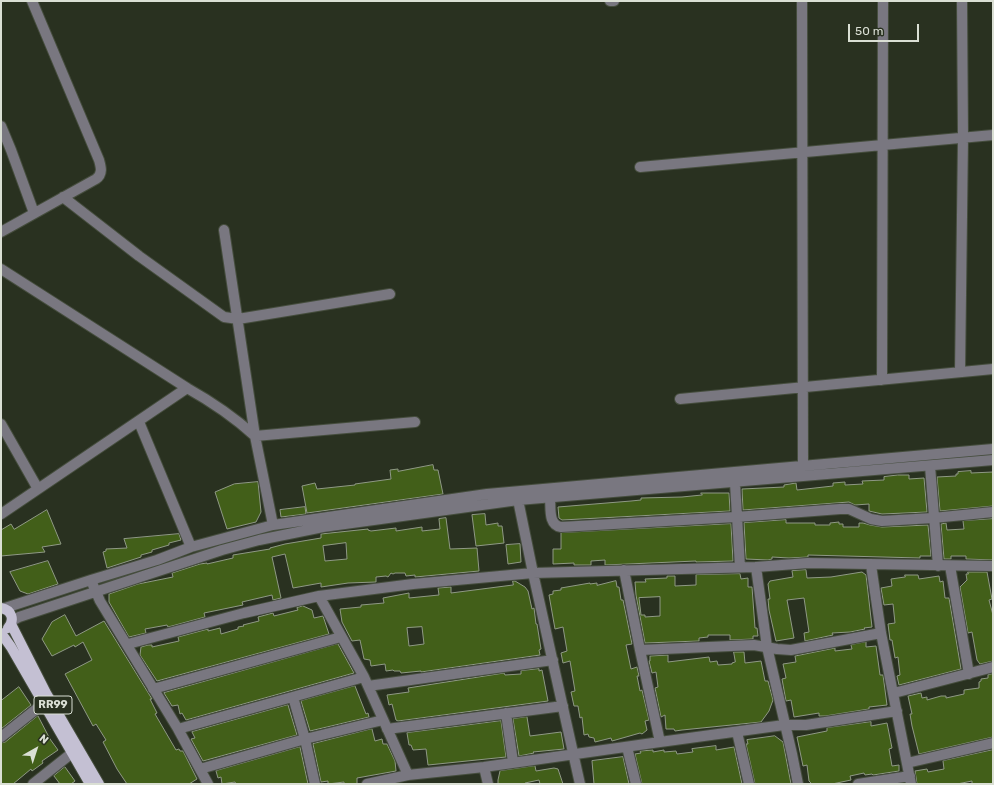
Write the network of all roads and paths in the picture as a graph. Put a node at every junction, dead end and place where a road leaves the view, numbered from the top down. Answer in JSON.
{"nodes":[{"id":1,"x":32,"y":1,"type":"edge"},
{"id":2,"x":610,"y":1,"type":"edge"},
{"id":3,"x":614,"y":1,"type":"edge"},
{"id":4,"x":802,"y":1,"type":"edge"},
{"id":5,"x":883,"y":1,"type":"edge"},
{"id":6,"x":962,"y":1,"type":"edge"},
{"id":7,"x":1,"y":126,"type":"edge"},
{"id":8,"x":993,"y":135,"type":"edge"},
{"id":9,"x":962,"y":138,"type":"junction"},
{"id":10,"x":882,"y":145,"type":"junction"},
{"id":11,"x":802,"y":152,"type":"junction"},
{"id":12,"x":640,"y":166,"type":"dead end"},
{"id":13,"x":63,"y":197,"type":"junction"},
{"id":14,"x":34,"y":213,"type":"junction"},
{"id":15,"x":224,"y":230,"type":"dead end"},
{"id":16,"x":1,"y":232,"type":"edge"},
{"id":17,"x":1,"y":269,"type":"edge"},
{"id":18,"x":390,"y":294,"type":"dead end"},
{"id":19,"x":238,"y":319,"type":"junction"},
{"id":20,"x":993,"y":369,"type":"edge"},
{"id":21,"x":960,"y":372,"type":"junction"},
{"id":22,"x":882,"y":380,"type":"junction"},
{"id":23,"x":187,"y":388,"type":"junction"},
{"id":24,"x":803,"y":388,"type":"junction"},
{"id":25,"x":680,"y":399,"type":"dead end"},
{"id":26,"x":139,"y":422,"type":"junction"},
{"id":27,"x":416,"y":422,"type":"dead end"},
{"id":28,"x":1,"y":424,"type":"edge"},
{"id":29,"x":255,"y":436,"type":"junction"},
{"id":30,"x":993,"y":449,"type":"edge"},
{"id":31,"x":993,"y":460,"type":"edge"},
{"id":32,"x":803,"y":466,"type":"junction"},
{"id":33,"x":930,"y":466,"type":"junction"},
{"id":34,"x":735,"y":483,"type":"junction"},
{"id":35,"x":38,"y":489,"type":"junction"},
{"id":36,"x":517,"y":496,"type":"junction"},
{"id":37,"x":550,"y":498,"type":"junction"},
{"id":38,"x":993,"y":512,"type":"edge"},
{"id":39,"x":1,"y":514,"type":"edge"},
{"id":40,"x":736,"y":517,"type":"junction"},
{"id":41,"x":934,"y":518,"type":"junction"},
{"id":42,"x":273,"y":525,"type":"junction"},
{"id":43,"x":191,"y":547,"type":"junction"},
{"id":44,"x":871,"y":565,"type":"junction"},
{"id":45,"x":740,"y":566,"type":"junction"},
{"id":46,"x":938,"y":566,"type":"junction"},
{"id":47,"x":950,"y":566,"type":"junction"},
{"id":48,"x":993,"y":566,"type":"edge"},
{"id":49,"x":756,"y":567,"type":"junction"},
{"id":50,"x":624,"y":570,"type":"junction"},
{"id":51,"x":533,"y":573,"type":"junction"},
{"id":52,"x":91,"y":580,"type":"junction"},
{"id":53,"x":96,"y":591,"type":"junction"},
{"id":54,"x":319,"y":596,"type":"junction"},
{"id":55,"x":2,"y":608,"type":"edge"},
{"id":56,"x":12,"y":622,"type":"junction"},
{"id":57,"x":1,"y":632,"type":"edge"},
{"id":58,"x":881,"y":633,"type":"junction"},
{"id":59,"x":341,"y":637,"type":"junction"},
{"id":60,"x":128,"y":644,"type":"junction"},
{"id":61,"x":767,"y":647,"type":"junction"},
{"id":62,"x":640,"y":650,"type":"junction"},
{"id":63,"x":553,"y":660,"type":"junction"},
{"id":64,"x":993,"y":667,"type":"edge"},
{"id":65,"x":969,"y":674,"type":"junction"},
{"id":66,"x":366,"y":682,"type":"junction"},
{"id":67,"x":153,"y":689,"type":"junction"},
{"id":68,"x":894,"y":693,"type":"junction"},
{"id":69,"x":293,"y":697,"type":"junction"},
{"id":70,"x":46,"y":699,"type":"junction"},
{"id":71,"x":563,"y":706,"type":"junction"},
{"id":72,"x":896,"y":712,"type":"junction"},
{"id":73,"x":506,"y":713,"type":"junction"},
{"id":74,"x":385,"y":724,"type":"junction"},
{"id":75,"x":784,"y":725,"type":"junction"},
{"id":76,"x":178,"y":729,"type":"junction"},
{"id":77,"x":737,"y":732,"type":"junction"},
{"id":78,"x":1,"y":737,"type":"edge"},
{"id":79,"x":305,"y":739,"type":"junction"},
{"id":80,"x":660,"y":742,"type":"junction"},
{"id":81,"x":993,"y":742,"type":"edge"},
{"id":82,"x":627,"y":747,"type":"junction"},
{"id":83,"x":72,"y":753,"type":"junction"},
{"id":84,"x":573,"y":755,"type":"junction"},
{"id":85,"x":513,"y":762,"type":"junction"},
{"id":86,"x":907,"y":763,"type":"junction"},
{"id":87,"x":484,"y":767,"type":"junction"},
{"id":88,"x":200,"y":769,"type":"junction"},
{"id":89,"x":408,"y":776,"type":"junction"},
{"id":90,"x":910,"y":780,"type":"edge"},
{"id":91,"x":33,"y":784,"type":"edge"},
{"id":92,"x":90,"y":784,"type":"edge"},
{"id":93,"x":99,"y":784,"type":"edge"},
{"id":94,"x":208,"y":784,"type":"edge"},
{"id":95,"x":315,"y":784,"type":"edge"},
{"id":96,"x":367,"y":784,"type":"edge"},
{"id":97,"x":488,"y":784,"type":"edge"},
{"id":98,"x":580,"y":784,"type":"edge"},
{"id":99,"x":636,"y":784,"type":"edge"},
{"id":100,"x":748,"y":784,"type":"edge"},
{"id":101,"x":798,"y":784,"type":"edge"},
{"id":102,"x":858,"y":784,"type":"edge"}],
"edges":[{"from":1,"to":13,"type":"street"},
{"from":2,"to":3,"type":"street"},
{"from":4,"to":11,"type":"street"},
{"from":5,"to":10,"type":"street"},
{"from":6,"to":9,"type":"street"},
{"from":7,"to":14,"type":"street"},
{"from":8,"to":9,"type":"street"},
{"from":9,"to":10,"type":"street"},
{"from":9,"to":21,"type":"street"},
{"from":10,"to":11,"type":"street"},
{"from":10,"to":22,"type":"street"},
{"from":11,"to":12,"type":"street"},
{"from":11,"to":24,"type":"street"},
{"from":13,"to":14,"type":"street"},
{"from":13,"to":19,"type":"street"},
{"from":14,"to":16,"type":"street"},
{"from":15,"to":19,"type":"street"},
{"from":17,"to":23,"type":"street"},
{"from":18,"to":19,"type":"street"},
{"from":19,"to":29,"type":"street"},
{"from":20,"to":21,"type":"street"},
{"from":21,"to":22,"type":"street"},
{"from":22,"to":24,"type":"street"},
{"from":23,"to":26,"type":"street"},
{"from":23,"to":29,"type":"street"},
{"from":24,"to":25,"type":"street"},
{"from":24,"to":32,"type":"street"},
{"from":26,"to":35,"type":"street"},
{"from":26,"to":43,"type":"street"},
{"from":27,"to":29,"type":"street"},
{"from":28,"to":35,"type":"street"},
{"from":29,"to":42,"type":"street"},
{"from":30,"to":32,"type":"street"},
{"from":31,"to":33,"type":"street"},
{"from":32,"to":36,"type":"street"},
{"from":33,"to":34,"type":"street"},
{"from":33,"to":41,"type":"street"},
{"from":34,"to":37,"type":"street"},
{"from":34,"to":40,"type":"street"},
{"from":35,"to":39,"type":"street"},
{"from":36,"to":37,"type":"street"},
{"from":36,"to":42,"type":"street"},
{"from":36,"to":51,"type":"street"},
{"from":36,"to":53,"type":"street"},
{"from":37,"to":40,"type":"street"},
{"from":38,"to":41,"type":"street"},
{"from":40,"to":41,"type":"street"},
{"from":40,"to":45,"type":"street"},
{"from":41,"to":46,"type":"street"},
{"from":42,"to":43,"type":"street"},
{"from":43,"to":52,"type":"street"},
{"from":44,"to":46,"type":"street"},
{"from":44,"to":49,"type":"street"},
{"from":44,"to":58,"type":"street"},
{"from":45,"to":49,"type":"street"},
{"from":45,"to":50,"type":"street"},
{"from":46,"to":47,"type":"street"},
{"from":47,"to":48,"type":"street"},
{"from":47,"to":65,"type":"street"},
{"from":49,"to":61,"type":"street"},
{"from":50,"to":51,"type":"street"},
{"from":50,"to":62,"type":"street"},
{"from":51,"to":54,"type":"street"},
{"from":51,"to":63,"type":"street"},
{"from":52,"to":53,"type":"street"},
{"from":52,"to":55,"type":"street"},
{"from":53,"to":56,"type":"street"},
{"from":53,"to":60,"type":"street"},
{"from":54,"to":59,"type":"street"},
{"from":54,"to":60,"type":"street"},
{"from":55,"to":56,"type":"main road"},
{"from":56,"to":57,"type":"main road"},
{"from":56,"to":70,"type":"main road","number":"RR99"},
{"from":57,"to":70,"type":"main road","number":"RR99"},
{"from":58,"to":61,"type":"street"},
{"from":58,"to":68,"type":"street"},
{"from":59,"to":66,"type":"street"},
{"from":59,"to":67,"type":"street"},
{"from":60,"to":67,"type":"street"},
{"from":61,"to":62,"type":"street"},
{"from":61,"to":75,"type":"street"},
{"from":62,"to":80,"type":"street"},
{"from":63,"to":66,"type":"street"},
{"from":63,"to":71,"type":"street"},
{"from":64,"to":65,"type":"street"},
{"from":65,"to":68,"type":"street"},
{"from":66,"to":69,"type":"street"},
{"from":66,"to":74,"type":"street"},
{"from":67,"to":76,"type":"street"},
{"from":68,"to":72,"type":"street"},
{"from":69,"to":76,"type":"street"},
{"from":69,"to":79,"type":"street"},
{"from":70,"to":78,"type":"street"},
{"from":70,"to":83,"type":"main road","number":"RR99"},
{"from":70,"to":93,"type":"main road","number":"RR99"},
{"from":71,"to":73,"type":"street"},
{"from":71,"to":84,"type":"street"},
{"from":72,"to":75,"type":"street"},
{"from":72,"to":86,"type":"street"},
{"from":73,"to":74,"type":"street"},
{"from":73,"to":85,"type":"street"},
{"from":74,"to":79,"type":"street"},
{"from":74,"to":89,"type":"street"},
{"from":75,"to":77,"type":"street"},
{"from":75,"to":101,"type":"street"},
{"from":76,"to":88,"type":"street"},
{"from":77,"to":80,"type":"street"},
{"from":77,"to":100,"type":"street"},
{"from":79,"to":88,"type":"street"},
{"from":79,"to":95,"type":"street"},
{"from":80,"to":82,"type":"street"},
{"from":81,"to":86,"type":"street"},
{"from":82,"to":84,"type":"street"},
{"from":82,"to":99,"type":"street"},
{"from":83,"to":91,"type":"street"},
{"from":83,"to":92,"type":"main road","number":"RR99"},
{"from":84,"to":85,"type":"street"},
{"from":84,"to":98,"type":"street"},
{"from":85,"to":87,"type":"street"},
{"from":86,"to":90,"type":"street"},
{"from":87,"to":89,"type":"street"},
{"from":87,"to":97,"type":"street"},
{"from":88,"to":94,"type":"street"},
{"from":89,"to":96,"type":"street"},
{"from":90,"to":102,"type":"street"}]}
